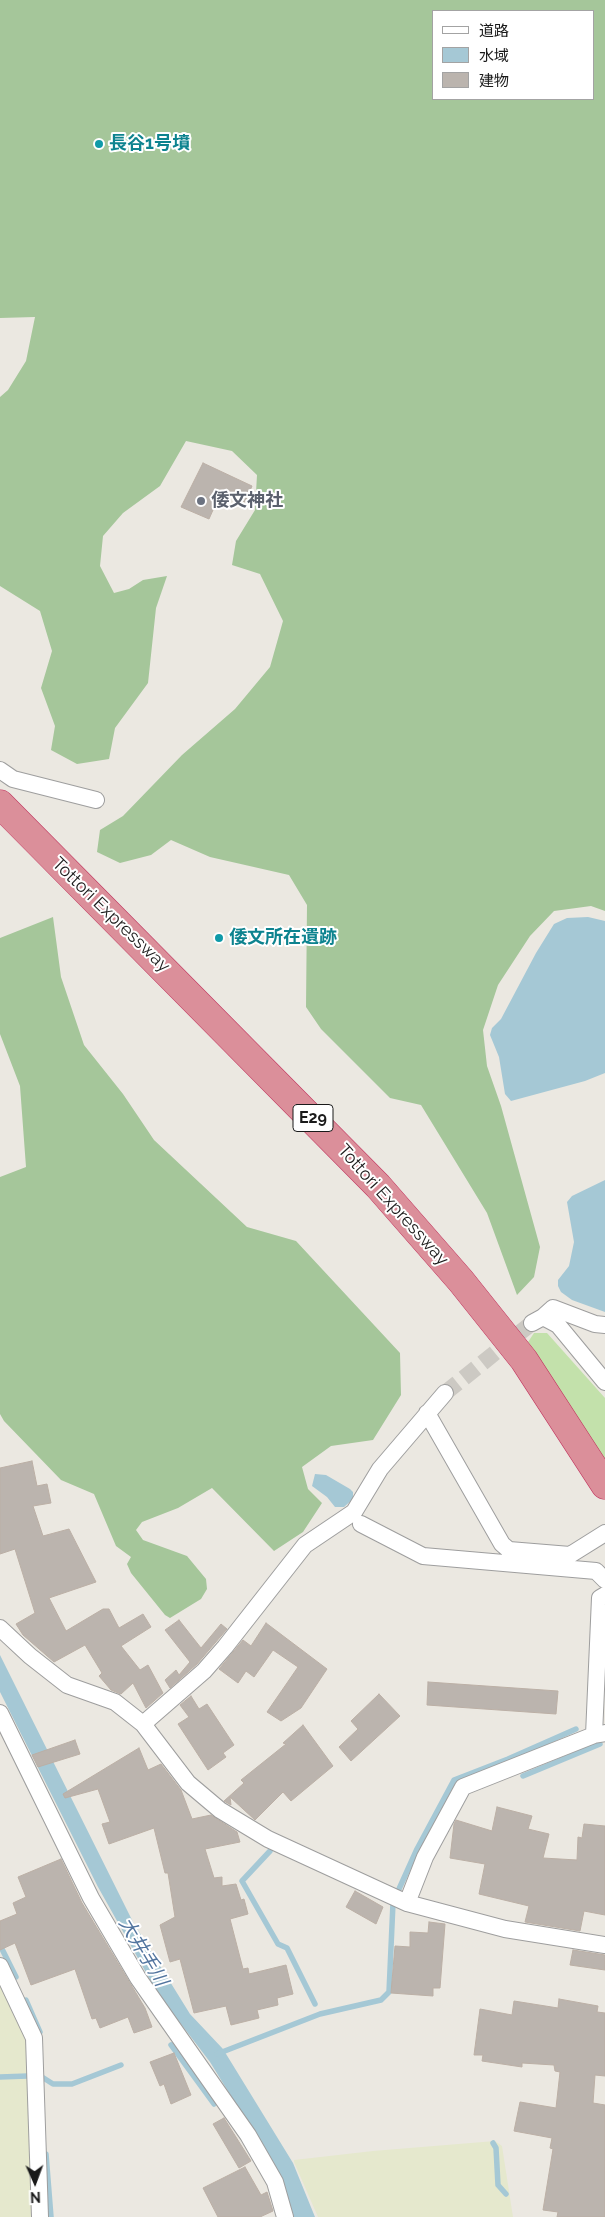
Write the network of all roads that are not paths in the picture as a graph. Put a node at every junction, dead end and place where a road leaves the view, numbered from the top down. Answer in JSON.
{"nodes":[{"id":1,"x":0,"y":770,"type":"edge"},
{"id":2,"x":96,"y":800,"type":"dead end"},
{"id":3,"x":0,"y":804,"type":"edge"},
{"id":4,"x":0,"y":824,"type":"edge"},
{"id":5,"x":605,"y":1325,"type":"edge"},
{"id":6,"x":605,"y":1382,"type":"edge"},
{"id":7,"x":445,"y":1393,"type":"tunnel mouth"},
{"id":8,"x":427,"y":1413,"type":"junction"},
{"id":9,"x":593,"y":1473,"type":"edge"},
{"id":10,"x":605,"y":1504,"type":"edge"},
{"id":11,"x":361,"y":1524,"type":"dead end"},
{"id":12,"x":605,"y":1533,"type":"edge"},
{"id":13,"x":605,"y":1580,"type":"edge"},
{"id":14,"x":605,"y":1595,"type":"edge"},
{"id":15,"x":0,"y":1628,"type":"edge"},
{"id":16,"x":0,"y":1713,"type":"edge"},
{"id":17,"x":143,"y":1724,"type":"junction"},
{"id":18,"x":599,"y":1734,"type":"edge"},
{"id":19,"x":407,"y":1903,"type":"junction"},
{"id":20,"x":605,"y":1944,"type":"edge"},
{"id":21,"x":0,"y":1966,"type":"edge"},
{"id":22,"x":40,"y":2217,"type":"edge"},
{"id":23,"x":285,"y":2217,"type":"edge"}],
"edges":[{"from":1,"to":2,"type":"street"},
{"from":3,"to":9,"type":"highway","name":"Tottori Expressway","number":"E29"},
{"from":4,"to":9,"type":"highway","name":"Tottori Expressway","number":"E29"},
{"from":5,"to":6,"type":"street"},
{"from":7,"to":8,"type":"street"},
{"from":8,"to":12,"type":"street"},
{"from":8,"to":17,"type":"street"},
{"from":9,"to":10,"type":"highway","name":"Tottori Expressway","number":"E29"},
{"from":11,"to":13,"type":"street"},
{"from":14,"to":18,"type":"street"},
{"from":15,"to":17,"type":"street"},
{"from":16,"to":23,"type":"street"},
{"from":17,"to":19,"type":"street"},
{"from":18,"to":19,"type":"street"},
{"from":19,"to":20,"type":"street"},
{"from":21,"to":22,"type":"street"}]}
